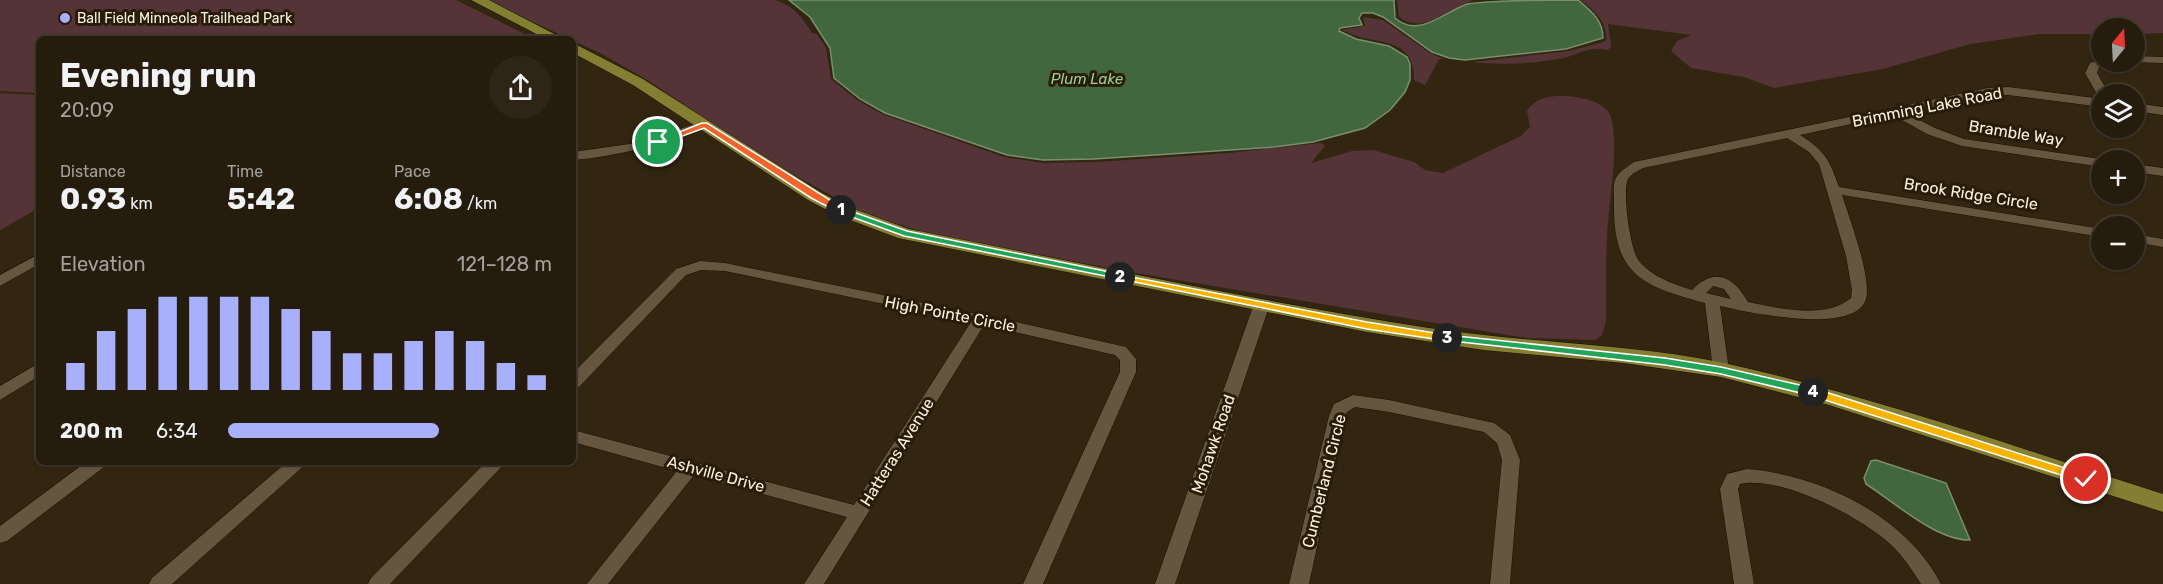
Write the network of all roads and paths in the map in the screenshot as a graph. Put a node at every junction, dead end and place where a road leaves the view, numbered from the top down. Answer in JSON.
{"nodes":[{"id":1,"x":478,"y":0,"type":"edge"},
{"id":2,"x":551,"y":36,"type":"edge"},
{"id":3,"x":576,"y":50,"type":"edge"},
{"id":4,"x":2145,"y":59,"type":"edge"},
{"id":5,"x":2163,"y":60,"type":"edge"},
{"id":6,"x":2091,"y":102,"type":"edge"},
{"id":7,"x":2145,"y":109,"type":"edge"},
{"id":8,"x":2163,"y":111,"type":"edge"},
{"id":9,"x":1896,"y":112,"type":"junction"},
{"id":10,"x":705,"y":125,"type":"junction"},
{"id":11,"x":1790,"y":134,"type":"junction"},
{"id":12,"x":576,"y":156,"type":"edge"},
{"id":13,"x":2091,"y":161,"type":"edge"},
{"id":14,"x":2145,"y":170,"type":"edge"},
{"id":15,"x":2163,"y":172,"type":"edge"},
{"id":16,"x":1834,"y":190,"type":"junction"},
{"id":17,"x":2091,"y":231,"type":"edge"},
{"id":18,"x":2145,"y":240,"type":"edge"},
{"id":19,"x":2163,"y":243,"type":"edge"},
{"id":20,"x":36,"y":260,"type":"edge"},
{"id":21,"x":0,"y":281,"type":"edge"},
{"id":22,"x":1695,"y":296,"type":"junction"},
{"id":23,"x":1712,"y":300,"type":"junction"},
{"id":24,"x":1262,"y":304,"type":"junction"},
{"id":25,"x":1742,"y":305,"type":"junction"},
{"id":26,"x":980,"y":320,"type":"junction"},
{"id":27,"x":36,"y":370,"type":"edge"},
{"id":28,"x":1721,"y":370,"type":"junction"},
{"id":29,"x":576,"y":380,"type":"edge"},
{"id":30,"x":0,"y":394,"type":"edge"},
{"id":31,"x":576,"y":437,"type":"edge"},
{"id":32,"x":94,"y":465,"type":"edge"},
{"id":33,"x":296,"y":465,"type":"edge"},
{"id":34,"x":494,"y":465,"type":"edge"},
{"id":35,"x":690,"y":467,"type":"junction"},
{"id":36,"x":2163,"y":502,"type":"edge"},
{"id":37,"x":860,"y":513,"type":"junction"},
{"id":38,"x":0,"y":536,"type":"edge"},
{"id":39,"x":159,"y":584,"type":"edge"},
{"id":40,"x":378,"y":584,"type":"edge"},
{"id":41,"x":597,"y":584,"type":"edge"},
{"id":42,"x":814,"y":584,"type":"edge"},
{"id":43,"x":1033,"y":584,"type":"edge"},
{"id":44,"x":1165,"y":584,"type":"edge"},
{"id":45,"x":1299,"y":584,"type":"edge"},
{"id":46,"x":1500,"y":584,"type":"edge"},
{"id":47,"x":1744,"y":584,"type":"edge"},
{"id":48,"x":1931,"y":584,"type":"edge"}],
"edges":[{"from":1,"to":2,"type":"main road"},
{"from":3,"to":10,"type":"main road"},
{"from":4,"to":5,"type":"street"},
{"from":6,"to":9,"type":"street","name":"Brimming Lake Road"},
{"from":7,"to":8,"type":"street"},
{"from":9,"to":11,"type":"street","name":"Brimming Lake Road"},
{"from":9,"to":13,"type":"street","name":"Bramble Way"},
{"from":10,"to":12,"type":"street"},
{"from":10,"to":24,"type":"main road"},
{"from":11,"to":16,"type":"street","name":"Brimming Lake Road"},
{"from":11,"to":22,"type":"street","name":"Brimming Lake Road"},
{"from":14,"to":15,"type":"street"},
{"from":16,"to":17,"type":"street","name":"Brook Ridge Circle"},
{"from":16,"to":25,"type":"street","name":"Brimming Lake Road"},
{"from":18,"to":19,"type":"street"},
{"from":20,"to":21,"type":"street"},
{"from":22,"to":23,"type":"street","name":"Brimming Lake Road"},
{"from":22,"to":25,"type":"street"},
{"from":23,"to":25,"type":"street","name":"Brimming Lake Road"},
{"from":23,"to":28,"type":"street"},
{"from":24,"to":28,"type":"main road"},
{"from":24,"to":44,"type":"street","name":"Mohawk Road"},
{"from":26,"to":29,"type":"street","name":"High Pointe Circle"},
{"from":26,"to":37,"type":"street","name":"Hatteras Avenue"},
{"from":26,"to":43,"type":"street","name":"High Pointe Circle"},
{"from":27,"to":30,"type":"street"},
{"from":28,"to":36,"type":"main road"},
{"from":31,"to":35,"type":"street","name":"Ashville Drive"},
{"from":32,"to":38,"type":"street"},
{"from":33,"to":39,"type":"street"},
{"from":34,"to":40,"type":"street"},
{"from":35,"to":37,"type":"street","name":"Ashville Drive"},
{"from":35,"to":41,"type":"street"},
{"from":37,"to":42,"type":"street","name":"Hatteras Avenue"},
{"from":45,"to":46,"type":"street","name":"Cumberland Circle"},
{"from":47,"to":48,"type":"street"}]}
